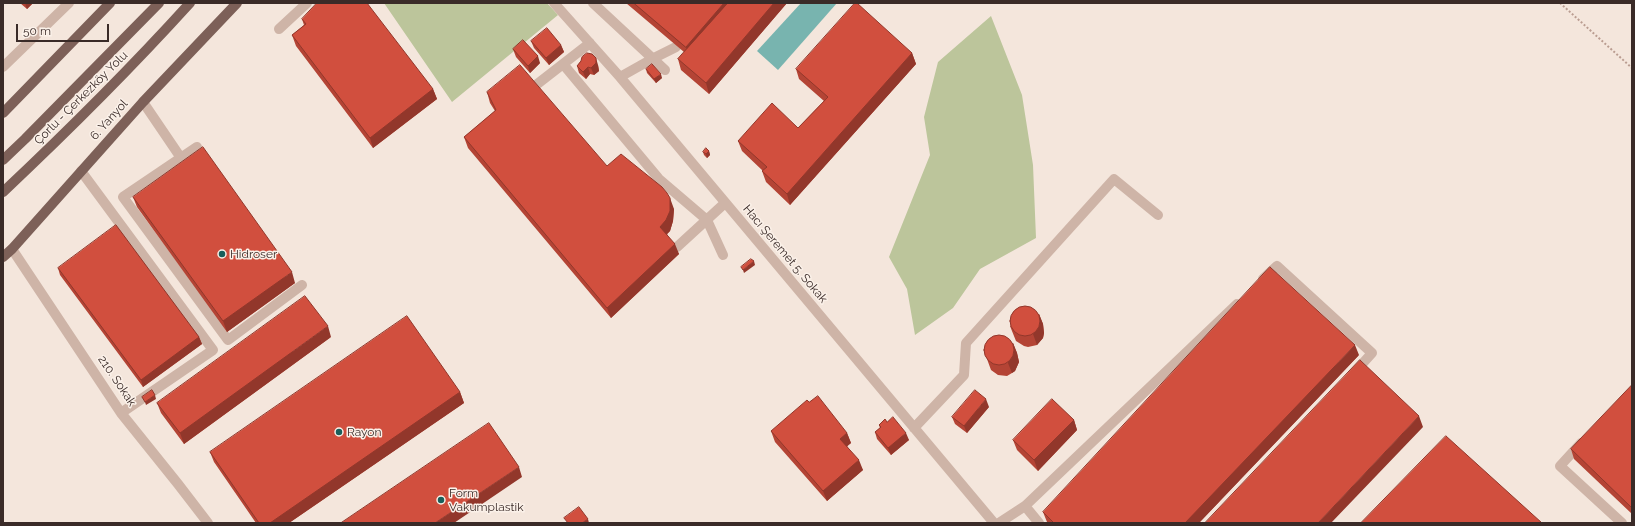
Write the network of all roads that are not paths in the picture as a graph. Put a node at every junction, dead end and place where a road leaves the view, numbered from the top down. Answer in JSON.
{"nodes":[{"id":1,"x":69,"y":3,"type":"edge"},
{"id":2,"x":110,"y":3,"type":"edge"},
{"id":3,"x":159,"y":3,"type":"edge"},
{"id":4,"x":190,"y":3,"type":"edge"},
{"id":5,"x":237,"y":3,"type":"edge"},
{"id":6,"x":307,"y":3,"type":"edge"},
{"id":7,"x":554,"y":3,"type":"edge"},
{"id":8,"x":592,"y":3,"type":"edge"},
{"id":9,"x":694,"y":27,"type":"edge"},
{"id":10,"x":279,"y":29,"type":"dead end"},
{"id":11,"x":590,"y":43,"type":"junction"},
{"id":12,"x":652,"y":59,"type":"junction"},
{"id":13,"x":563,"y":64,"type":"junction"},
{"id":14,"x":3,"y":67,"type":"edge"},
{"id":15,"x":665,"y":70,"type":"dead end"},
{"id":16,"x":620,"y":77,"type":"junction"},
{"id":17,"x":536,"y":85,"type":"edge"},
{"id":18,"x":143,"y":102,"type":"junction"},
{"id":19,"x":3,"y":113,"type":"edge"},
{"id":20,"x":197,"y":147,"type":"dead end"},
{"id":21,"x":181,"y":158,"type":"junction"},
{"id":22,"x":3,"y":160,"type":"edge"},
{"id":23,"x":81,"y":171,"type":"junction"},
{"id":24,"x":3,"y":192,"type":"edge"},
{"id":25,"x":725,"y":203,"type":"junction"},
{"id":26,"x":1158,"y":215,"type":"dead end"},
{"id":27,"x":707,"y":220,"type":"junction"},
{"id":28,"x":677,"y":247,"type":"dead end"},
{"id":29,"x":12,"y":249,"type":"junction"},
{"id":30,"x":723,"y":255,"type":"dead end"},
{"id":31,"x":3,"y":256,"type":"edge"},
{"id":32,"x":302,"y":285,"type":"dead end"},
{"id":33,"x":1254,"y":288,"type":"edge"},
{"id":34,"x":1242,"y":298,"type":"edge"},
{"id":35,"x":1345,"y":382,"type":"edge"},
{"id":36,"x":122,"y":412,"type":"junction"},
{"id":37,"x":914,"y":428,"type":"junction"},
{"id":38,"x":1586,"y":438,"type":"edge"},
{"id":39,"x":1025,"y":506,"type":"junction"},
{"id":40,"x":208,"y":523,"type":"edge"},
{"id":41,"x":994,"y":523,"type":"edge"},
{"id":42,"x":999,"y":523,"type":"edge"},
{"id":43,"x":1039,"y":523,"type":"edge"},
{"id":44,"x":1622,"y":523,"type":"edge"}],
"edges":[{"from":1,"to":14,"type":"street"},
{"from":2,"to":19,"type":"main road"},
{"from":3,"to":22,"type":"main road","name":"Çorlu - Çerkezköy Yolu"},
{"from":4,"to":24,"type":"main road","name":"Çorlu - Çerkezköy Yolu"},
{"from":5,"to":18,"type":"main road","name":"6. Yanyol"},
{"from":6,"to":10,"type":"street"},
{"from":7,"to":11,"type":"street","name":"Hacı Şeremet 5. Sokak"},
{"from":8,"to":12,"type":"street"},
{"from":9,"to":12,"type":"street"},
{"from":11,"to":13,"type":"street"},
{"from":11,"to":16,"type":"street","name":"Hacı Şeremet 5. Sokak"},
{"from":12,"to":15,"type":"street"},
{"from":12,"to":16,"type":"street"},
{"from":13,"to":17,"type":"street"},
{"from":13,"to":27,"type":"street"},
{"from":16,"to":25,"type":"street","name":"Hacı Şeremet 5. Sokak"},
{"from":18,"to":21,"type":"street"},
{"from":18,"to":23,"type":"main road","name":"6. Yanyol"},
{"from":20,"to":21,"type":"street"},
{"from":21,"to":32,"type":"street"},
{"from":23,"to":29,"type":"main road","name":"6. Yanyol"},
{"from":23,"to":36,"type":"street"},
{"from":25,"to":27,"type":"street"},
{"from":25,"to":37,"type":"street","name":"Hacı Şeremet 5. Sokak"},
{"from":26,"to":37,"type":"street"},
{"from":27,"to":28,"type":"street"},
{"from":27,"to":30,"type":"street"},
{"from":29,"to":31,"type":"main road","name":"6. Yanyol"},
{"from":29,"to":36,"type":"street","name":"210. Sokak"},
{"from":33,"to":35,"type":"street"},
{"from":34,"to":39,"type":"street"},
{"from":36,"to":40,"type":"street","name":"210. Sokak"},
{"from":37,"to":41,"type":"street","name":"Hacı Şeremet 5. Sokak"},
{"from":38,"to":44,"type":"street"},
{"from":39,"to":42,"type":"street"},
{"from":39,"to":43,"type":"street"}]}
